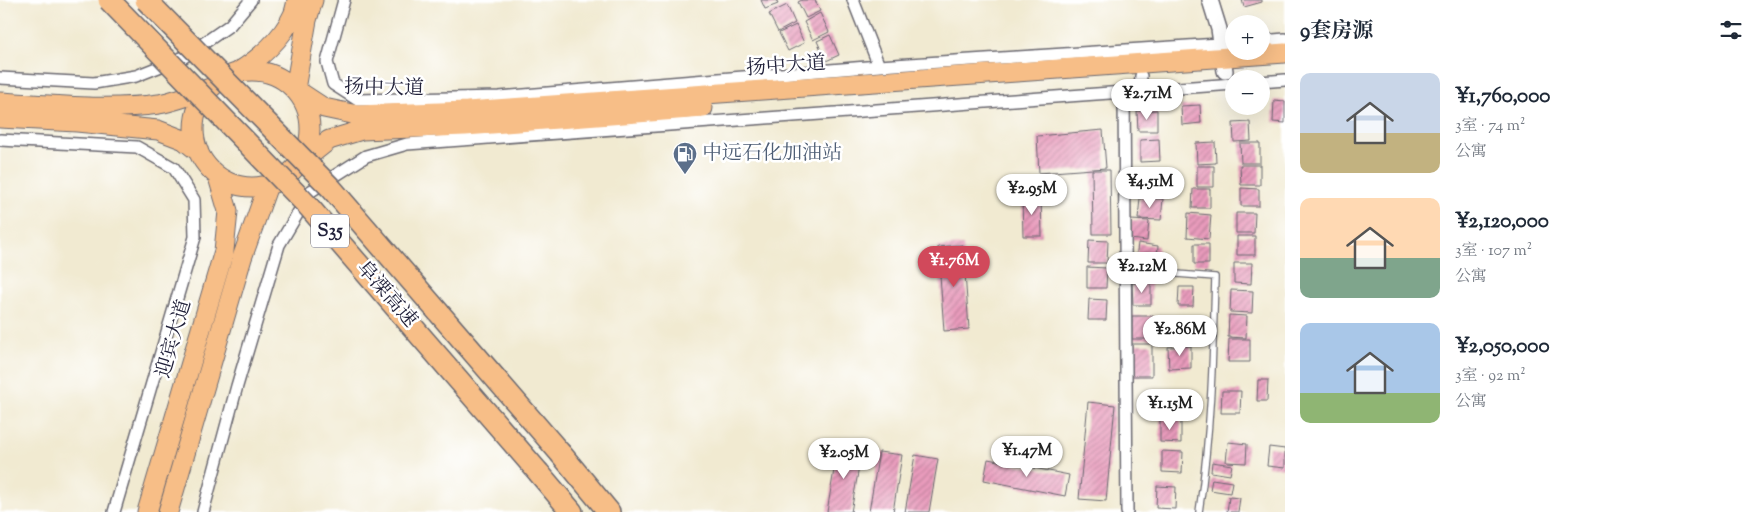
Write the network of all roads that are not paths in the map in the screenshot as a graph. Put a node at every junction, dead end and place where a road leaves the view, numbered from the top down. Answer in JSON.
{"nodes":[{"id":1,"x":109,"y":0,"type":"edge"},
{"id":2,"x":146,"y":0,"type":"edge"},
{"id":3,"x":250,"y":0,"type":"edge"},
{"id":4,"x":297,"y":0,"type":"edge"},
{"id":5,"x":313,"y":0,"type":"edge"},
{"id":6,"x":344,"y":0,"type":"edge"},
{"id":7,"x":853,"y":0,"type":"edge"},
{"id":8,"x":1210,"y":0,"type":"edge"},
{"id":9,"x":1285,"y":40,"type":"edge"},
{"id":10,"x":1270,"y":41,"type":"edge"},
{"id":11,"x":1225,"y":50,"type":"edge"},
{"id":12,"x":1285,"y":53,"type":"edge"},
{"id":13,"x":1270,"y":55,"type":"edge"},
{"id":14,"x":1228,"y":60,"type":"edge"},
{"id":15,"x":879,"y":66,"type":"junction"},
{"id":16,"x":1285,"y":66,"type":"edge"},
{"id":17,"x":238,"y":72,"type":"junction"},
{"id":18,"x":1141,"y":76,"type":"junction"},
{"id":19,"x":0,"y":78,"type":"edge"},
{"id":20,"x":1285,"y":80,"type":"edge"},
{"id":21,"x":1270,"y":81,"type":"edge"},
{"id":22,"x":210,"y":88,"type":"junction"},
{"id":23,"x":295,"y":89,"type":"junction"},
{"id":24,"x":1124,"y":92,"type":"junction"},
{"id":25,"x":0,"y":102,"type":"edge"},
{"id":26,"x":0,"y":118,"type":"edge"},
{"id":27,"x":0,"y":140,"type":"edge"},
{"id":28,"x":199,"y":152,"type":"junction"},
{"id":29,"x":300,"y":163,"type":"junction"},
{"id":30,"x":218,"y":177,"type":"junction"},
{"id":31,"x":268,"y":185,"type":"junction"},
{"id":32,"x":1126,"y":270,"type":"junction"},
{"id":33,"x":114,"y":512,"type":"edge"},
{"id":34,"x":147,"y":512,"type":"edge"},
{"id":35,"x":168,"y":512,"type":"edge"},
{"id":36,"x":203,"y":512,"type":"edge"},
{"id":37,"x":572,"y":512,"type":"edge"},
{"id":38,"x":608,"y":512,"type":"edge"},
{"id":39,"x":1127,"y":512,"type":"edge"},
{"id":40,"x":1199,"y":512,"type":"edge"}],
"edges":[{"from":1,"to":37,"type":"highway","name":"阜溧高速","number":"S35","bridge":true},
{"from":2,"to":38,"type":"highway","name":"阜溧高速","number":"S35","bridge":true},
{"from":3,"to":19,"type":"street"},
{"from":4,"to":17,"type":"main road"},
{"from":5,"to":23,"type":"main road"},
{"from":6,"to":15,"type":"street"},
{"from":7,"to":15,"type":"street"},
{"from":8,"to":11,"type":"street"},
{"from":9,"to":10,"type":"street"},
{"from":12,"to":13,"type":"main road","name":"扬中大道"},
{"from":14,"to":15,"type":"street"},
{"from":14,"to":16,"type":"main road","name":"扬中大道"},
{"from":14,"to":18,"type":"main road","name":"扬中大道"},
{"from":14,"to":23,"type":"main road","name":"扬中大道"},
{"from":14,"to":24,"type":"street"},
{"from":17,"to":22,"type":"main road"},
{"from":17,"to":23,"type":"main road"},
{"from":18,"to":24,"type":"street"},
{"from":18,"to":29,"type":"main road","name":"扬中大道"},
{"from":20,"to":21,"type":"street"},
{"from":22,"to":25,"type":"main road"},
{"from":22,"to":28,"type":"main road"},
{"from":23,"to":29,"type":"main road"},
{"from":24,"to":32,"type":"street"},
{"from":24,"to":36,"type":"street"},
{"from":26,"to":28,"type":"main road"},
{"from":27,"to":33,"type":"street"},
{"from":28,"to":30,"type":"main road"},
{"from":29,"to":31,"type":"main road"},
{"from":30,"to":31,"type":"main road"},
{"from":30,"to":34,"type":"main road","name":"迎宾大道"},
{"from":31,"to":35,"type":"main road","name":"迎宾大道"},
{"from":32,"to":39,"type":"street"},
{"from":32,"to":40,"type":"lane"}]}
